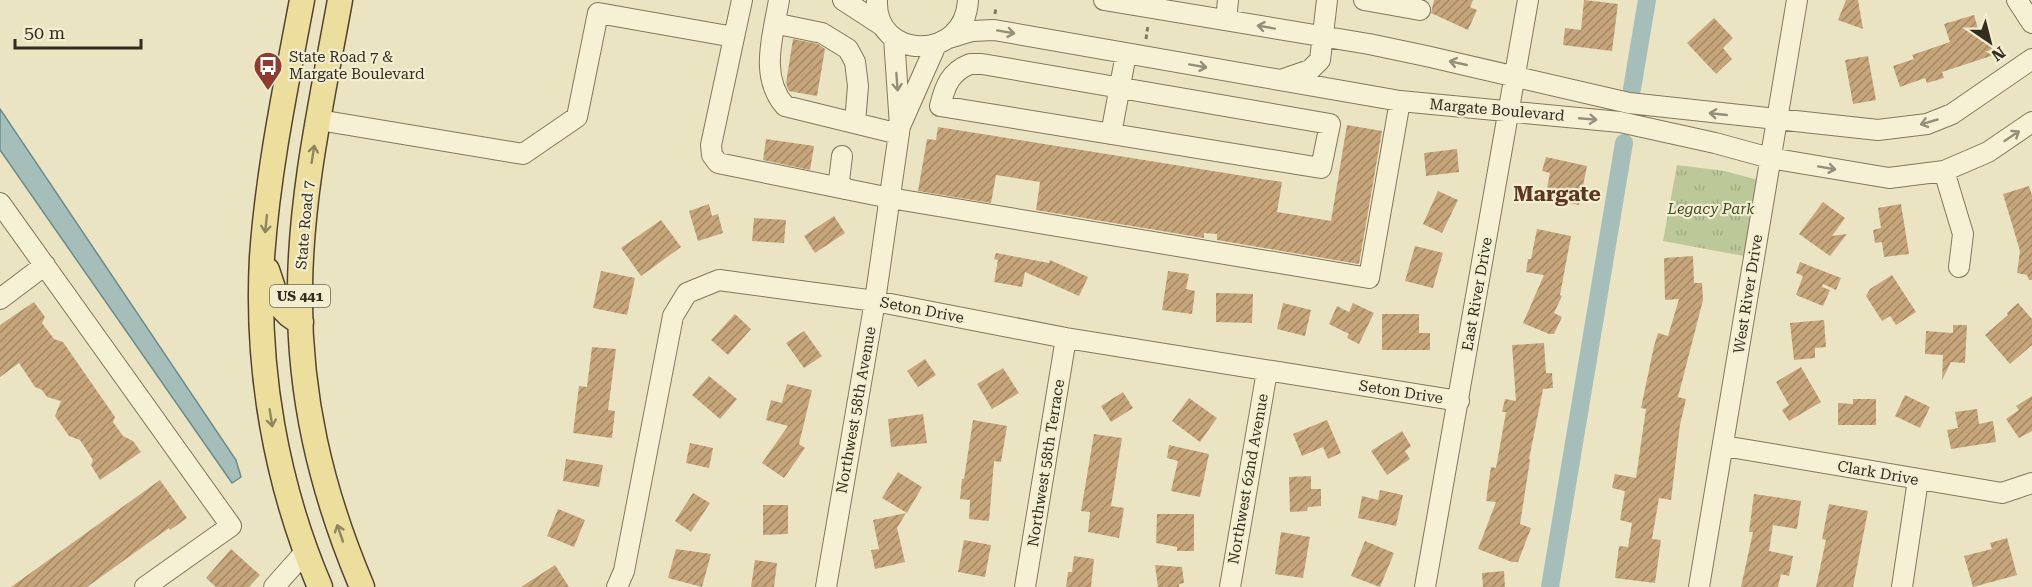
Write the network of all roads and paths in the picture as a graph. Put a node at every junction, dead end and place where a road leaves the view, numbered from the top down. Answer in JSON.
{"nodes":[{"id":1,"x":302,"y":0,"type":"edge"},
{"id":2,"x":340,"y":0,"type":"edge"},
{"id":3,"x":742,"y":0,"type":"edge"},
{"id":4,"x":779,"y":0,"type":"edge"},
{"id":5,"x":843,"y":0,"type":"edge"},
{"id":6,"x":877,"y":0,"type":"edge"},
{"id":7,"x":968,"y":0,"type":"edge"},
{"id":8,"x":1228,"y":0,"type":"edge"},
{"id":9,"x":1327,"y":0,"type":"edge"},
{"id":10,"x":1364,"y":0,"type":"edge"},
{"id":11,"x":1528,"y":0,"type":"edge"},
{"id":12,"x":1797,"y":0,"type":"edge"},
{"id":13,"x":2017,"y":0,"type":"edge"},
{"id":14,"x":1116,"y":1,"type":"edge"},
{"id":15,"x":1420,"y":10,"type":"dead end"},
{"id":16,"x":1150,"y":17,"type":"dead end"},
{"id":17,"x":776,"y":20,"type":"junction"},
{"id":18,"x":1226,"y":20,"type":"junction"},
{"id":19,"x":2032,"y":23,"type":"edge"},
{"id":20,"x":889,"y":32,"type":"junction"},
{"id":21,"x":734,"y":37,"type":"junction"},
{"id":22,"x":1323,"y":37,"type":"junction"},
{"id":23,"x":943,"y":42,"type":"junction"},
{"id":24,"x":1135,"y":50,"type":"junction"},
{"id":25,"x":2032,"y":59,"type":"edge"},
{"id":26,"x":1515,"y":76,"type":"junction"},
{"id":27,"x":1280,"y":80,"type":"junction"},
{"id":28,"x":1120,"y":89,"type":"junction"},
{"id":29,"x":1400,"y":100,"type":"junction"},
{"id":30,"x":940,"y":106,"type":"junction"},
{"id":31,"x":909,"y":107,"type":"junction"},
{"id":32,"x":1508,"y":112,"type":"junction"},
{"id":33,"x":319,"y":120,"type":"junction"},
{"id":34,"x":1776,"y":120,"type":"junction"},
{"id":35,"x":2032,"y":122,"type":"edge"},
{"id":36,"x":855,"y":123,"type":"junction"},
{"id":37,"x":899,"y":130,"type":"junction"},
{"id":38,"x":1111,"y":134,"type":"junction"},
{"id":39,"x":842,"y":156,"type":"dead end"},
{"id":40,"x":1770,"y":158,"type":"junction"},
{"id":41,"x":1944,"y":171,"type":"junction"},
{"id":42,"x":845,"y":189,"type":"junction"},
{"id":43,"x":890,"y":198,"type":"junction"},
{"id":44,"x":0,"y":203,"type":"edge"},
{"id":45,"x":262,"y":256,"type":"junction"},
{"id":46,"x":45,"y":266,"type":"junction"},
{"id":47,"x":1959,"y":267,"type":"dead end"},
{"id":48,"x":0,"y":299,"type":"edge"},
{"id":49,"x":875,"y":301,"type":"junction"},
{"id":50,"x":301,"y":322,"type":"junction"},
{"id":51,"x":1066,"y":338,"type":"junction"},
{"id":52,"x":1267,"y":371,"type":"junction"},
{"id":53,"x":1459,"y":401,"type":"junction"},
{"id":54,"x":1724,"y":446,"type":"junction"},
{"id":55,"x":1918,"y":480,"type":"junction"},
{"id":56,"x":2032,"y":483,"type":"edge"},
{"id":57,"x":306,"y":551,"type":"junction"},
{"id":58,"x":145,"y":587,"type":"edge"},
{"id":59,"x":274,"y":587,"type":"edge"},
{"id":60,"x":320,"y":587,"type":"edge"},
{"id":61,"x":362,"y":587,"type":"edge"},
{"id":62,"x":617,"y":587,"type":"edge"},
{"id":63,"x":826,"y":587,"type":"edge"},
{"id":64,"x":1025,"y":587,"type":"edge"},
{"id":65,"x":1230,"y":587,"type":"edge"},
{"id":66,"x":1425,"y":587,"type":"edge"},
{"id":67,"x":1699,"y":587,"type":"edge"},
{"id":68,"x":1902,"y":587,"type":"edge"}],
"edges":[{"from":1,"to":45,"type":"main road","number":"US 441","one_way":true},
{"from":2,"to":33,"type":"main road","name":"State Road 7","number":"US 441"},
{"from":3,"to":21,"type":"street"},
{"from":4,"to":17,"type":"street"},
{"from":5,"to":20,"type":"street"},
{"from":6,"to":20,"type":"street","name":"Northwest 58th Avenue"},
{"from":7,"to":23,"type":"street","name":"Northwest 58th Avenue"},
{"from":8,"to":18,"type":"street"},
{"from":9,"to":22,"type":"street"},
{"from":10,"to":15,"type":"street"},
{"from":11,"to":26,"type":"street","name":"East River Drive"},
{"from":12,"to":34,"type":"street","name":"West River Drive"},
{"from":13,"to":19,"type":"street"},
{"from":14,"to":18,"type":"street","name":"Margate Boulevard"},
{"from":16,"to":24,"type":"path"},
{"from":17,"to":36,"type":"street"},
{"from":17,"to":36,"type":"street"},
{"from":22,"to":18,"type":"street","name":"Margate Boulevard","one_way":true},
{"from":20,"to":23,"type":"street","name":"Margate Boulevard"},
{"from":20,"to":37,"type":"street","name":"Northwest 58th Avenue","one_way":true},
{"from":21,"to":33,"type":"street"},
{"from":21,"to":42,"type":"street"},
{"from":26,"to":22,"type":"street","name":"Margate Boulevard","one_way":true},
{"from":22,"to":27,"type":"street"},
{"from":23,"to":24,"type":"street","name":"Margate Boulevard","one_way":true},
{"from":23,"to":31,"type":"street","name":"Northwest 58th Avenue"},
{"from":24,"to":27,"type":"street","name":"Margate Boulevard","one_way":true},
{"from":24,"to":28,"type":"street"},
{"from":25,"to":34,"type":"street","name":"Margate Boulevard","one_way":true},
{"from":26,"to":32,"type":"street","name":"East River Drive"},
{"from":34,"to":26,"type":"street","name":"Margate Boulevard","one_way":true},
{"from":27,"to":29,"type":"street","name":"Margate Boulevard"},
{"from":28,"to":30,"type":"street"},
{"from":28,"to":38,"type":"street"},
{"from":28,"to":38,"type":"street"},
{"from":29,"to":32,"type":"street","name":"Margate Boulevard"},
{"from":29,"to":43,"type":"street"},
{"from":30,"to":31,"type":"street"},
{"from":30,"to":38,"type":"street"},
{"from":31,"to":37,"type":"street","name":"Northwest 58th Avenue"},
{"from":32,"to":40,"type":"street","name":"Margate Boulevard","one_way":true},
{"from":32,"to":53,"type":"street","name":"East River Drive"},
{"from":50,"to":33,"type":"main road","name":"State Road 7","number":"US 441","one_way":true},
{"from":34,"to":40,"type":"street","name":"West River Drive"},
{"from":41,"to":35,"type":"street","name":"Margate Boulevard","one_way":true},
{"from":36,"to":37,"type":"street"},
{"from":37,"to":43,"type":"street","name":"Northwest 58th Avenue"},
{"from":39,"to":42,"type":"street"},
{"from":40,"to":41,"type":"street","name":"Margate Boulevard","one_way":true},
{"from":40,"to":54,"type":"street","name":"West River Drive"},
{"from":41,"to":47,"type":"street"},
{"from":42,"to":43,"type":"street"},
{"from":43,"to":49,"type":"street","name":"Northwest 58th Avenue"},
{"from":44,"to":46,"type":"street"},
{"from":45,"to":50,"type":"main road"},
{"from":45,"to":57,"type":"main road","number":"US 441","one_way":true},
{"from":46,"to":48,"type":"street"},
{"from":46,"to":58,"type":"street"},
{"from":49,"to":51,"type":"street","name":"Seton Drive"},
{"from":49,"to":62,"type":"street","name":"Seton Drive"},
{"from":49,"to":63,"type":"street","name":"Northwest 58th Avenue"},
{"from":61,"to":50,"type":"main road","name":"State Road 7","number":"US 441","one_way":true},
{"from":51,"to":52,"type":"street","name":"Seton Drive"},
{"from":51,"to":64,"type":"street","name":"Northwest 58th Terrace"},
{"from":52,"to":53,"type":"street","name":"Seton Drive"},
{"from":52,"to":65,"type":"street","name":"Northwest 62nd Avenue"},
{"from":53,"to":66,"type":"street","name":"East River Drive"},
{"from":54,"to":55,"type":"street","name":"Clark Drive"},
{"from":54,"to":67,"type":"street","name":"West River Drive"},
{"from":55,"to":56,"type":"street","name":"Clark Drive"},
{"from":55,"to":68,"type":"street"},
{"from":57,"to":59,"type":"street"},
{"from":57,"to":60,"type":"main road","number":"US 441"}]}
